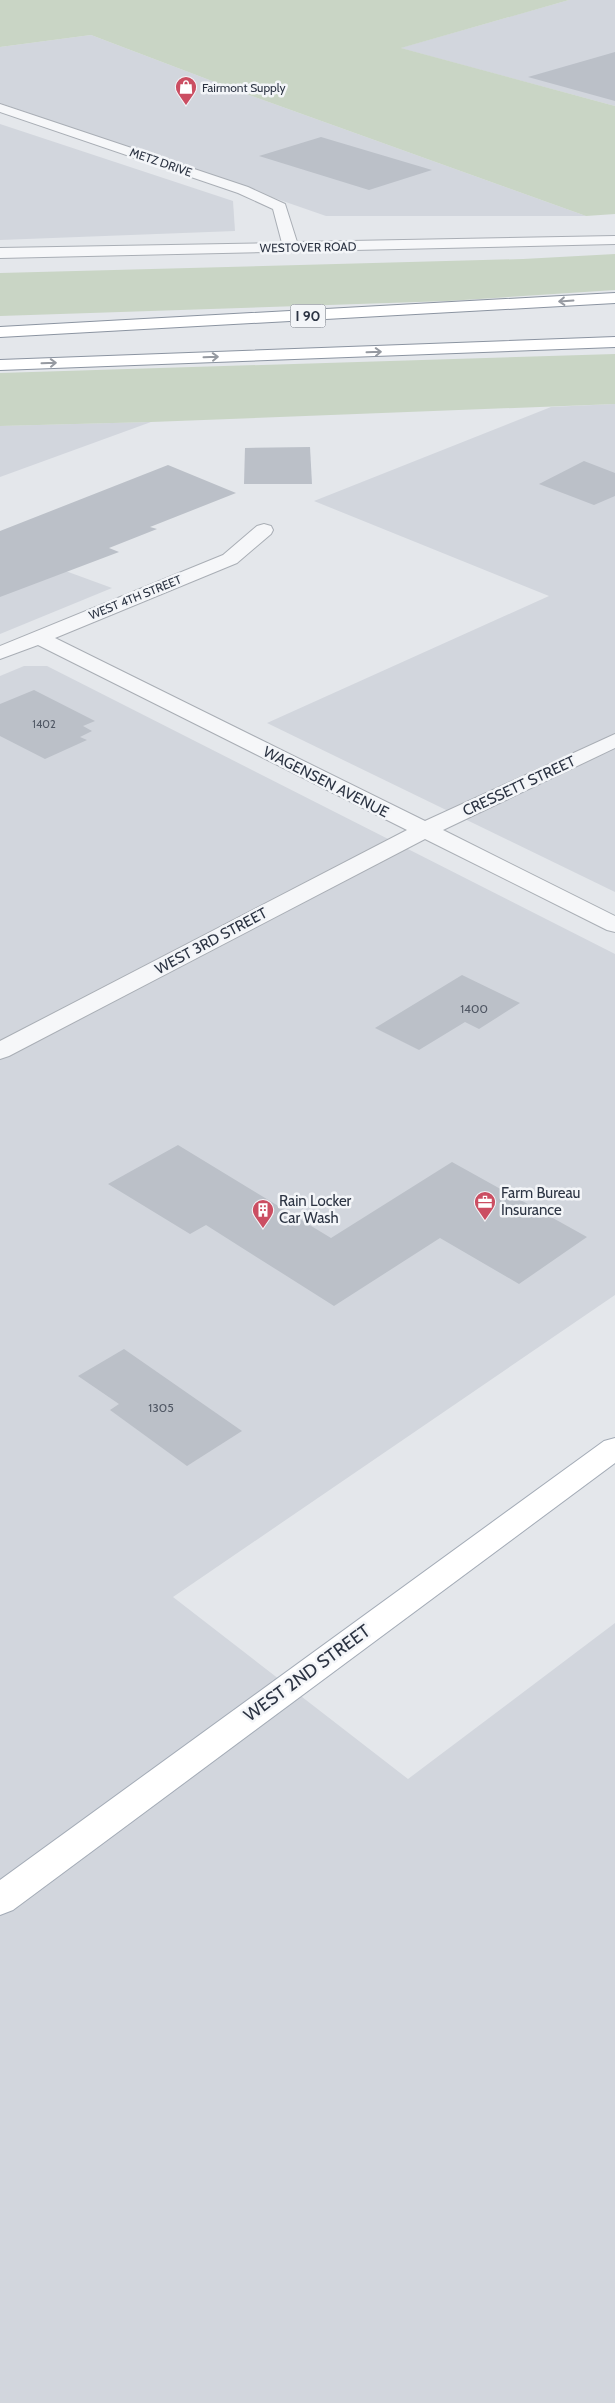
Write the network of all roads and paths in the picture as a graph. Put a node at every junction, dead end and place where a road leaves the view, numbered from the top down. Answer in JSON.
{"nodes":[{"id":1,"x":0,"y":108,"type":"edge"},
{"id":2,"x":615,"y":240,"type":"edge"},
{"id":3,"x":291,"y":247,"type":"junction"},
{"id":4,"x":0,"y":253,"type":"edge"},
{"id":5,"x":615,"y":298,"type":"edge"},
{"id":6,"x":605,"y":314,"type":"dead end"},
{"id":7,"x":0,"y":333,"type":"edge"},
{"id":8,"x":610,"y":343,"type":"edge"},
{"id":9,"x":0,"y":365,"type":"edge"},
{"id":10,"x":264,"y":530,"type":"dead end"},
{"id":11,"x":38,"y":637,"type":"junction"},
{"id":12,"x":0,"y":653,"type":"edge"},
{"id":13,"x":615,"y":740,"type":"edge"},
{"id":14,"x":423,"y":831,"type":"junction"},
{"id":15,"x":615,"y":926,"type":"edge"},
{"id":16,"x":0,"y":1051,"type":"edge"},
{"id":17,"x":615,"y":1448,"type":"edge"},
{"id":18,"x":0,"y":1900,"type":"edge"}],
"edges":[{"from":1,"to":3,"type":"street","name":"METZ DRIVE"},
{"from":2,"to":3,"type":"street","name":"WESTOVER ROAD"},
{"from":3,"to":4,"type":"street","name":"WESTOVER ROAD"},
{"from":5,"to":7,"type":"main road","number":"I 90","one_way":true},
{"from":6,"to":7,"type":"main road","number":"I 90"},
{"from":9,"to":8,"type":"main road","one_way":true},
{"from":10,"to":11,"type":"street","name":"WEST 4TH STREET"},
{"from":11,"to":12,"type":"street","name":"WEST 4TH STREET"},
{"from":11,"to":14,"type":"street","name":"WAGENSEN AVENUE"},
{"from":13,"to":14,"type":"street","name":"CRESSETT STREET"},
{"from":14,"to":15,"type":"street","name":"WAGENSEN AVENUE"},
{"from":14,"to":16,"type":"street","name":"WEST 3RD STREET"},
{"from":17,"to":18,"type":"main road","name":"WEST 2ND STREET"}]}
